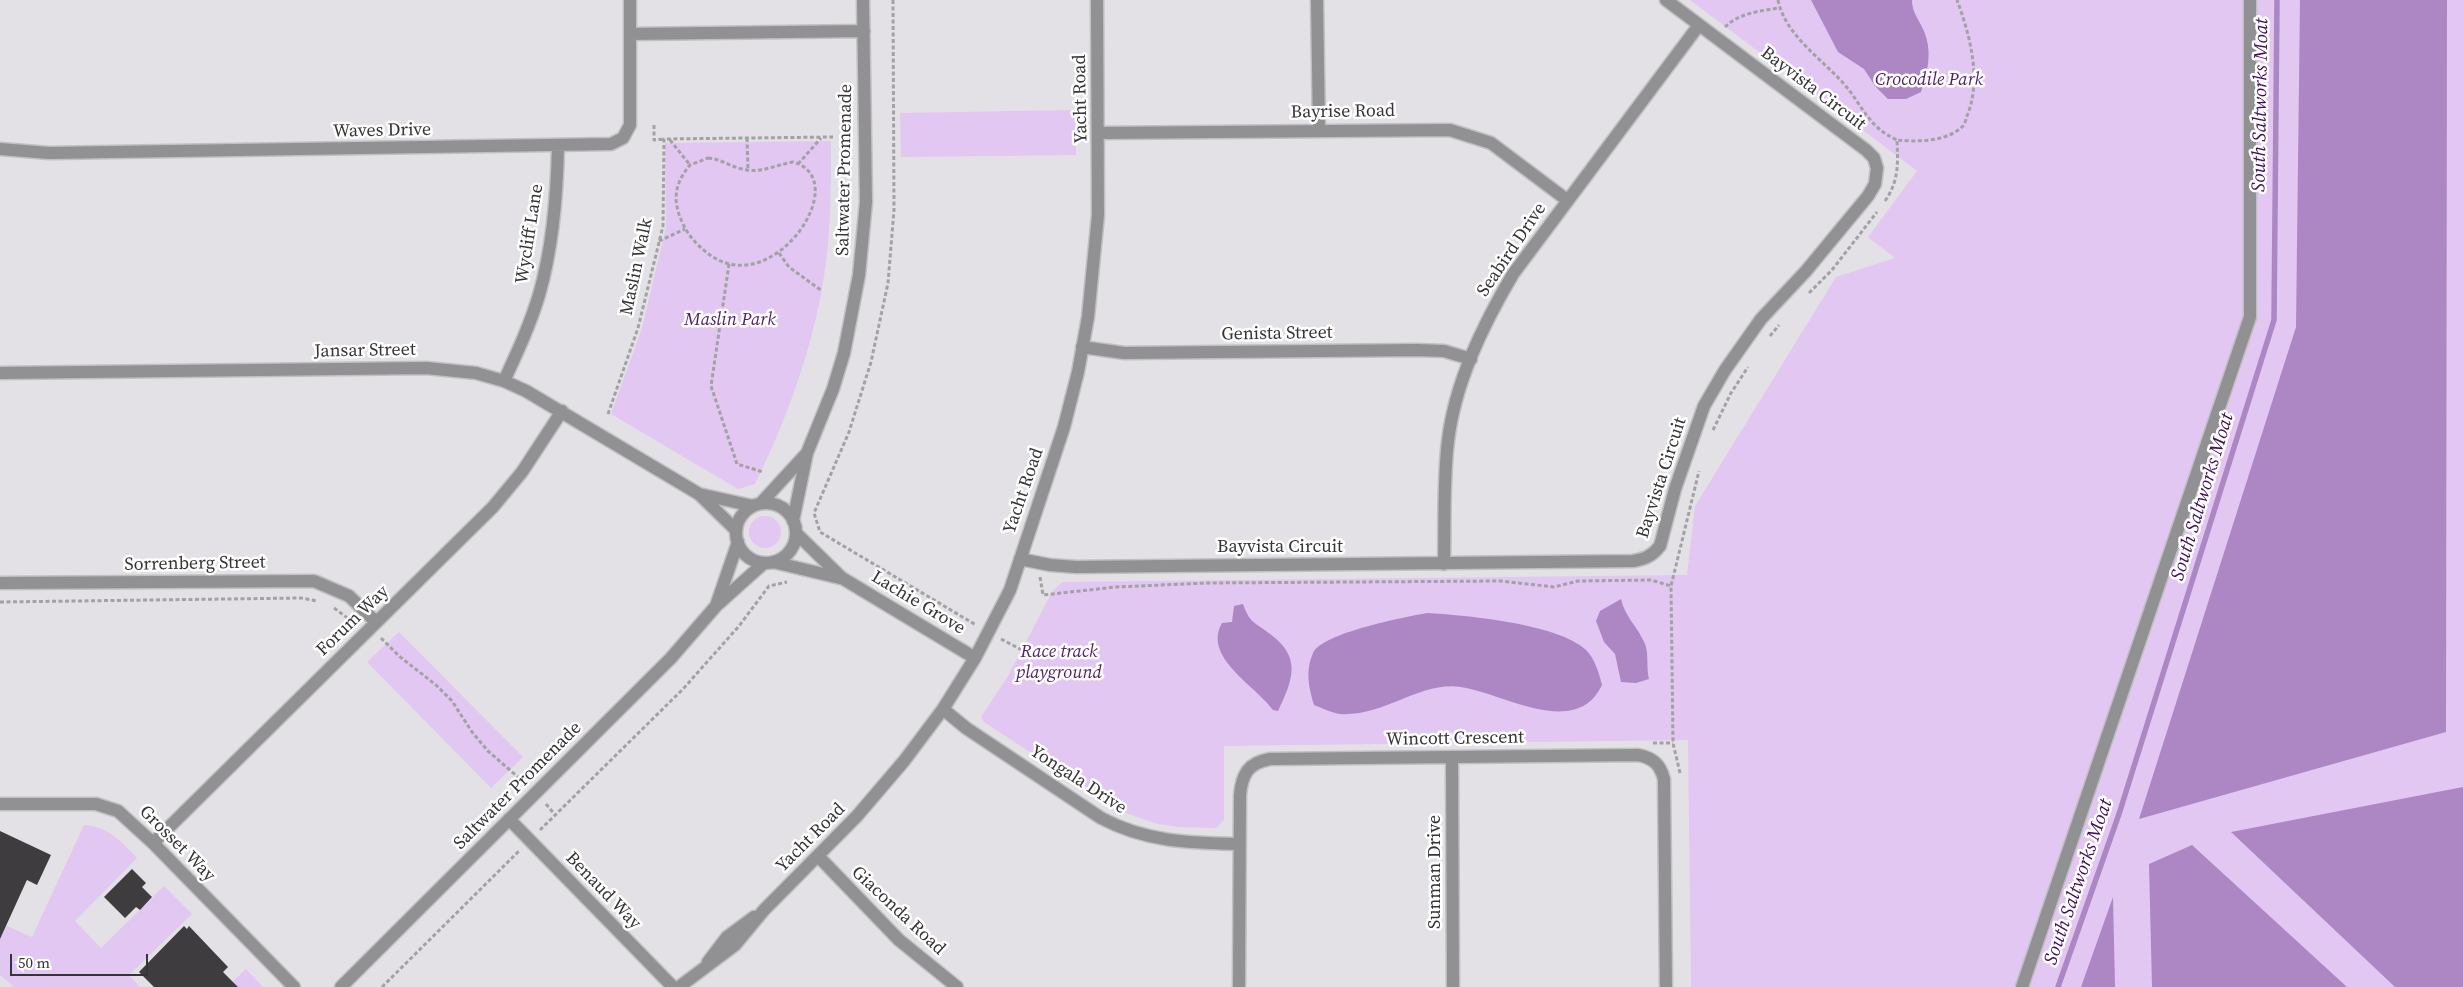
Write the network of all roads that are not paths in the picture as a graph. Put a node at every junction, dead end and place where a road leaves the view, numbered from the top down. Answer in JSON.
{"nodes":[{"id":1,"x":630,"y":0,"type":"edge"},
{"id":2,"x":863,"y":0,"type":"edge"},
{"id":3,"x":1097,"y":0,"type":"edge"},
{"id":4,"x":1317,"y":0,"type":"edge"},
{"id":5,"x":1666,"y":0,"type":"edge"},
{"id":6,"x":2250,"y":0,"type":"edge"},
{"id":7,"x":1699,"y":25,"type":"junction"},
{"id":8,"x":864,"y":31,"type":"junction"},
{"id":9,"x":631,"y":34,"type":"junction"},
{"id":10,"x":1319,"y":131,"type":"junction"},
{"id":11,"x":1099,"y":133,"type":"junction"},
{"id":12,"x":558,"y":146,"type":"junction"},
{"id":13,"x":0,"y":149,"type":"edge"},
{"id":14,"x":1567,"y":200,"type":"junction"},
{"id":15,"x":1082,"y":347,"type":"junction"},
{"id":16,"x":1470,"y":359,"type":"junction"},
{"id":17,"x":0,"y":373,"type":"edge"},
{"id":18,"x":504,"y":381,"type":"junction"},
{"id":19,"x":562,"y":412,"type":"junction"},
{"id":20,"x":807,"y":453,"type":"junction"},
{"id":21,"x":699,"y":494,"type":"junction"},
{"id":22,"x":757,"y":504,"type":"junction"},
{"id":23,"x":794,"y":527,"type":"junction"},
{"id":24,"x":737,"y":536,"type":"junction"},
{"id":25,"x":1020,"y":559,"type":"junction"},
{"id":26,"x":769,"y":562,"type":"junction"},
{"id":27,"x":1444,"y":564,"type":"junction"},
{"id":28,"x":842,"y":578,"type":"junction"},
{"id":29,"x":0,"y":583,"type":"edge"},
{"id":30,"x":716,"y":606,"type":"junction"},
{"id":31,"x":373,"y":625,"type":"junction"},
{"id":32,"x":975,"y":658,"type":"junction"},
{"id":33,"x":943,"y":710,"type":"junction"},
{"id":34,"x":1452,"y":756,"type":"junction"},
{"id":35,"x":0,"y":804,"type":"edge"},
{"id":36,"x":509,"y":819,"type":"junction"},
{"id":37,"x":153,"y":843,"type":"junction"},
{"id":38,"x":1239,"y":844,"type":"junction"},
{"id":39,"x":818,"y":856,"type":"junction"},
{"id":40,"x":294,"y":987,"type":"edge"},
{"id":41,"x":341,"y":987,"type":"edge"},
{"id":42,"x":673,"y":987,"type":"edge"},
{"id":43,"x":679,"y":987,"type":"edge"},
{"id":44,"x":957,"y":987,"type":"edge"},
{"id":45,"x":1239,"y":987,"type":"edge"},
{"id":46,"x":1453,"y":987,"type":"edge"},
{"id":47,"x":1666,"y":987,"type":"edge"},
{"id":48,"x":2022,"y":987,"type":"edge"}],
"edges":[{"from":1,"to":9,"type":"street","name":"Waves Drive"},
{"from":2,"to":8,"type":"street","name":"Saltwater Promenade"},
{"from":3,"to":11,"type":"street","name":"Yacht Road"},
{"from":4,"to":10,"type":"street"},
{"from":5,"to":7,"type":"street","name":"Bayvista Circuit"},
{"from":6,"to":48,"type":"street"},
{"from":7,"to":14,"type":"street","name":"Seabird Drive"},
{"from":7,"to":27,"type":"street","name":"Bayvista Circuit"},
{"from":8,"to":9,"type":"street"},
{"from":8,"to":20,"type":"street","name":"Saltwater Promenade"},
{"from":9,"to":12,"type":"street","name":"Waves Drive"},
{"from":10,"to":11,"type":"street","name":"Bayrise Road"},
{"from":10,"to":14,"type":"street","name":"Bayrise Road"},
{"from":11,"to":15,"type":"street","name":"Yacht Road"},
{"from":12,"to":13,"type":"street","name":"Waves Drive"},
{"from":12,"to":18,"type":"street","name":"Wycliff Lane"},
{"from":14,"to":16,"type":"street","name":"Seabird Drive"},
{"from":15,"to":16,"type":"street","name":"Genista Street"},
{"from":15,"to":25,"type":"street","name":"Yacht Road"},
{"from":16,"to":27,"type":"street","name":"Seabird Drive"},
{"from":17,"to":18,"type":"street","name":"Jansar Street"},
{"from":18,"to":19,"type":"street","name":"Jansar Street"},
{"from":19,"to":21,"type":"street","name":"Jansar Street"},
{"from":19,"to":31,"type":"street","name":"Forum Way"},
{"from":20,"to":22,"type":"street","name":"Saltwater Promenade"},
{"from":20,"to":23,"type":"street","name":"Saltwater Promenade"},
{"from":21,"to":22,"type":"street","name":"Jansar Street"},
{"from":21,"to":24,"type":"street","name":"Jansar Street"},
{"from":22,"to":23,"type":"street"},
{"from":22,"to":24,"type":"street"},
{"from":23,"to":26,"type":"street"},
{"from":23,"to":28,"type":"street","name":"Lachie Grove"},
{"from":24,"to":26,"type":"street"},
{"from":24,"to":30,"type":"street","name":"Saltwater Promenade"},
{"from":25,"to":27,"type":"street","name":"Bayvista Circuit"},
{"from":25,"to":32,"type":"street","name":"Yacht Road"},
{"from":26,"to":28,"type":"street","name":"Lachie Grove"},
{"from":26,"to":30,"type":"street","name":"Saltwater Promenade"},
{"from":28,"to":32,"type":"street","name":"Lachie Grove"},
{"from":29,"to":31,"type":"street","name":"Sorrenberg Street"},
{"from":30,"to":36,"type":"street","name":"Saltwater Promenade"},
{"from":31,"to":37,"type":"street","name":"Forum Way"},
{"from":32,"to":33,"type":"street","name":"Yacht Road"},
{"from":33,"to":38,"type":"street","name":"Yongala Drive"},
{"from":33,"to":39,"type":"street","name":"Yacht Road"},
{"from":34,"to":38,"type":"street","name":"Wincott Crescent"},
{"from":34,"to":46,"type":"street","name":"Sunman Drive"},
{"from":34,"to":47,"type":"street","name":"Wincott Crescent"},
{"from":35,"to":37,"type":"street","name":"Grosset Way"},
{"from":36,"to":41,"type":"street","name":"Saltwater Promenade"},
{"from":36,"to":42,"type":"street","name":"Benaud Way"},
{"from":37,"to":40,"type":"street","name":"Grosset Way"},
{"from":38,"to":45,"type":"street","name":"Wincott Crescent"},
{"from":39,"to":43,"type":"street","name":"Yacht Road"},
{"from":39,"to":44,"type":"street","name":"Giaconda Road"}]}
